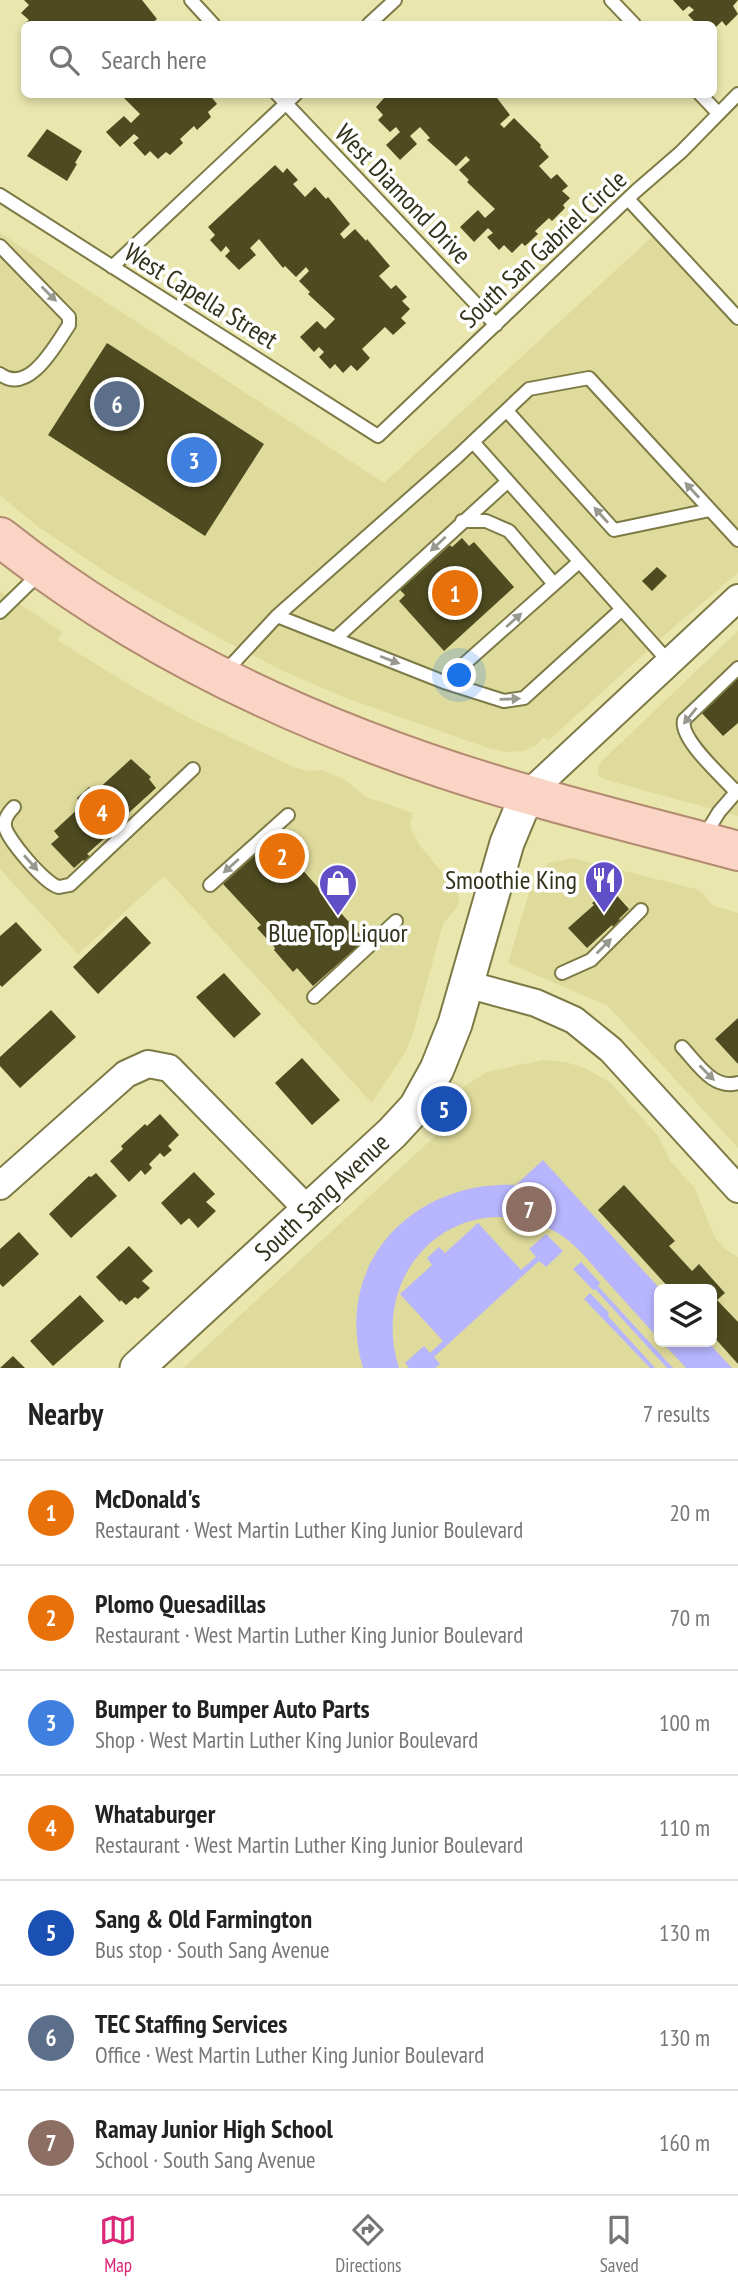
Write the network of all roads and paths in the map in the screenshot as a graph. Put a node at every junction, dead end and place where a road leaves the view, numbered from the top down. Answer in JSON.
{"nodes":[{"id":1,"x":191,"y":0,"type":"edge"},
{"id":2,"x":395,"y":0,"type":"edge"},
{"id":3,"x":611,"y":0,"type":"edge"},
{"id":4,"x":210,"y":21,"type":"edge"},
{"id":5,"x":372,"y":21,"type":"edge"},
{"id":6,"x":632,"y":21,"type":"edge"},
{"id":7,"x":738,"y":94,"type":"edge"},
{"id":8,"x":704,"y":98,"type":"edge"},
{"id":9,"x":281,"y":99,"type":"edge"},
{"id":10,"x":718,"y":113,"type":"junction"},
{"id":11,"x":0,"y":195,"type":"edge"},
{"id":12,"x":628,"y":199,"type":"junction"},
{"id":13,"x":0,"y":246,"type":"edge"},
{"id":14,"x":112,"y":267,"type":"junction"},
{"id":15,"x":738,"y":318,"type":"edge"},
{"id":16,"x":496,"y":325,"type":"junction"},
{"id":17,"x":0,"y":374,"type":"edge"},
{"id":18,"x":507,"y":411,"type":"junction"},
{"id":19,"x":379,"y":436,"type":"joint"},
{"id":20,"x":473,"y":442,"type":"junction"},
{"id":21,"x":507,"y":482,"type":"junction"},
{"id":22,"x":710,"y":510,"type":"junction"},
{"id":23,"x":462,"y":521,"type":"junction"},
{"id":24,"x":0,"y":537,"type":"edge"},
{"id":25,"x":738,"y":541,"type":"edge"},
{"id":26,"x":579,"y":562,"type":"junction"},
{"id":27,"x":43,"y":570,"type":"junction"},
{"id":28,"x":554,"y":584,"type":"junction"},
{"id":29,"x":738,"y":598,"type":"edge"},
{"id":30,"x":622,"y":609,"type":"junction"},
{"id":31,"x":0,"y":612,"type":"edge"},
{"id":32,"x":277,"y":616,"type":"junction"},
{"id":33,"x":335,"y":639,"type":"junction"},
{"id":34,"x":669,"y":663,"type":"junction"},
{"id":35,"x":738,"y":668,"type":"edge"},
{"id":36,"x":221,"y":677,"type":"junction"},
{"id":37,"x":444,"y":682,"type":"junction"},
{"id":38,"x":193,"y":769,"type":"dead end"},
{"id":39,"x":737,"y":791,"type":"edge"},
{"id":40,"x":527,"y":795,"type":"junction"},
{"id":41,"x":14,"y":807,"type":"dead end"},
{"id":42,"x":288,"y":815,"type":"dead end"},
{"id":43,"x":701,"y":841,"type":"junction"},
{"id":44,"x":738,"y":851,"type":"edge"},
{"id":45,"x":211,"y":886,"type":"dead end"},
{"id":46,"x":641,"y":910,"type":"dead end"},
{"id":47,"x":396,"y":922,"type":"dead end"},
{"id":48,"x":562,"y":973,"type":"dead end"},
{"id":49,"x":466,"y":984,"type":"junction"},
{"id":50,"x":314,"y":997,"type":"dead end"},
{"id":51,"x":682,"y":1047,"type":"dead end"},
{"id":52,"x":738,"y":1083,"type":"edge"},
{"id":53,"x":0,"y":1186,"type":"edge"},
{"id":54,"x":738,"y":1189,"type":"edge"},
{"id":55,"x":308,"y":1210,"type":"junction"},
{"id":56,"x":137,"y":1368,"type":"edge"}],
"edges":[{"from":1,"to":4,"type":"lane"},
{"from":2,"to":5,"type":"lane"},
{"from":3,"to":6,"type":"lane"},
{"from":7,"to":10,"type":"lane","name":"South San Gabriel Circle"},
{"from":8,"to":10,"type":"lane"},
{"from":9,"to":14,"type":"lane"},
{"from":9,"to":16,"type":"lane","name":"West Diamond Drive"},
{"from":10,"to":12,"type":"lane","name":"South San Gabriel Circle"},
{"from":11,"to":14,"type":"lane","name":"West Capella Street"},
{"from":12,"to":15,"type":"lane"},
{"from":12,"to":16,"type":"lane","name":"South San Gabriel Circle"},
{"from":13,"to":17,"type":"lane","one_way":true},
{"from":14,"to":19,"type":"lane","name":"West Capella Street"},
{"from":16,"to":19,"type":"lane","name":"South San Gabriel Circle"},
{"from":18,"to":20,"type":"lane"},
{"from":22,"to":18,"type":"lane","one_way":true},
{"from":22,"to":18,"type":"lane","one_way":true},
{"from":20,"to":21,"type":"lane"},
{"from":20,"to":32,"type":"lane"},
{"from":21,"to":23,"type":"lane"},
{"from":21,"to":26,"type":"lane"},
{"from":22,"to":25,"type":"lane"},
{"from":23,"to":28,"type":"lane"},
{"from":23,"to":33,"type":"lane","one_way":true},
{"from":24,"to":27,"type":"main road"},
{"from":26,"to":28,"type":"lane"},
{"from":26,"to":30,"type":"lane"},
{"from":27,"to":31,"type":"lane"},
{"from":27,"to":36,"type":"main road"},
{"from":37,"to":28,"type":"lane","one_way":true},
{"from":29,"to":34,"type":"street"},
{"from":30,"to":34,"type":"lane"},
{"from":37,"to":30,"type":"lane","one_way":true},
{"from":32,"to":33,"type":"lane"},
{"from":32,"to":36,"type":"lane"},
{"from":33,"to":37,"type":"lane","one_way":true},
{"from":34,"to":40,"type":"street"},
{"from":35,"to":39,"type":"lane","one_way":true},
{"from":36,"to":40,"type":"main road"},
{"from":41,"to":38,"type":"lane","one_way":true},
{"from":39,"to":43,"type":"lane"},
{"from":40,"to":43,"type":"main road"},
{"from":40,"to":49,"type":"street","name":"South Sang Avenue"},
{"from":42,"to":45,"type":"lane","one_way":true},
{"from":43,"to":44,"type":"main road"},
{"from":48,"to":46,"type":"lane","one_way":true},
{"from":47,"to":50,"type":"lane"},
{"from":49,"to":54,"type":"street"},
{"from":49,"to":55,"type":"street","name":"South Sang Avenue"},
{"from":51,"to":52,"type":"lane","one_way":true},
{"from":53,"to":55,"type":"street"},
{"from":55,"to":56,"type":"street","name":"South Sang Avenue"}]}
